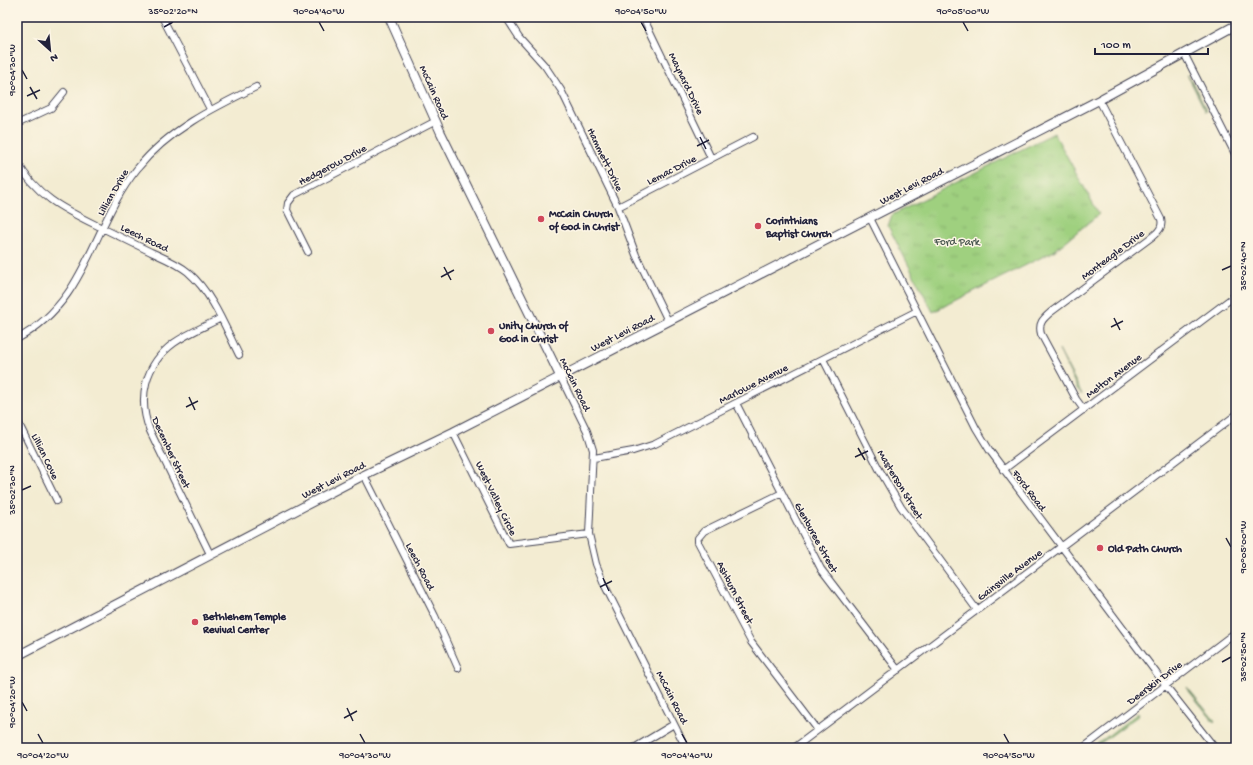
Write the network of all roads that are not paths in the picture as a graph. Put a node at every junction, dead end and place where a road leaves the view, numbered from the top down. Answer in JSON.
{"nodes":[{"id":1,"x":162,"y":17,"type":"edge"},
{"id":2,"x":506,"y":17,"type":"edge"},
{"id":3,"x":644,"y":17,"type":"edge"},
{"id":4,"x":391,"y":18,"type":"edge"},
{"id":5,"x":1236,"y":25,"type":"edge"},
{"id":6,"x":1184,"y":55,"type":"junction"},
{"id":7,"x":256,"y":87,"type":"dead end"},
{"id":8,"x":64,"y":92,"type":"dead end"},
{"id":9,"x":1099,"y":100,"type":"junction"},
{"id":10,"x":210,"y":109,"type":"junction"},
{"id":11,"x":436,"y":121,"type":"junction"},
{"id":12,"x":17,"y":124,"type":"edge"},
{"id":13,"x":753,"y":137,"type":"dead end"},
{"id":14,"x":1236,"y":156,"type":"edge"},
{"id":15,"x":711,"y":158,"type":"junction"},
{"id":16,"x":17,"y":161,"type":"edge"},
{"id":17,"x":618,"y":207,"type":"junction"},
{"id":18,"x":870,"y":218,"type":"junction"},
{"id":19,"x":103,"y":228,"type":"junction"},
{"id":20,"x":308,"y":252,"type":"dead end"},
{"id":21,"x":1236,"y":295,"type":"edge"},
{"id":22,"x":917,"y":311,"type":"junction"},
{"id":23,"x":221,"y":318,"type":"junction"},
{"id":24,"x":668,"y":321,"type":"junction"},
{"id":25,"x":17,"y":339,"type":"edge"},
{"id":26,"x":239,"y":355,"type":"dead end"},
{"id":27,"x":823,"y":359,"type":"junction"},
{"id":28,"x":560,"y":376,"type":"junction"},
{"id":29,"x":736,"y":403,"type":"junction"},
{"id":30,"x":1084,"y":410,"type":"junction"},
{"id":31,"x":1236,"y":415,"type":"edge"},
{"id":32,"x":17,"y":420,"type":"edge"},
{"id":33,"x":453,"y":432,"type":"junction"},
{"id":34,"x":594,"y":458,"type":"junction"},
{"id":35,"x":1003,"y":470,"type":"junction"},
{"id":36,"x":364,"y":475,"type":"junction"},
{"id":37,"x":782,"y":493,"type":"junction"},
{"id":38,"x":57,"y":501,"type":"dead end"},
{"id":39,"x":589,"y":534,"type":"junction"},
{"id":40,"x":1062,"y":547,"type":"junction"},
{"id":41,"x":210,"y":554,"type":"junction"},
{"id":42,"x":977,"y":610,"type":"junction"},
{"id":43,"x":1236,"y":632,"type":"edge"},
{"id":44,"x":17,"y":656,"type":"edge"},
{"id":45,"x":458,"y":668,"type":"dead end"},
{"id":46,"x":898,"y":670,"type":"junction"},
{"id":47,"x":1166,"y":686,"type":"junction"},
{"id":48,"x":674,"y":724,"type":"junction"},
{"id":49,"x":818,"y":730,"type":"junction"},
{"id":50,"x":634,"y":748,"type":"edge"},
{"id":51,"x":686,"y":748,"type":"edge"},
{"id":52,"x":794,"y":748,"type":"edge"},
{"id":53,"x":1083,"y":748,"type":"edge"},
{"id":54,"x":1215,"y":748,"type":"edge"}],
"edges":[{"from":1,"to":10,"type":"street"},
{"from":2,"to":17,"type":"street","name":"Hammett Drive"},
{"from":3,"to":15,"type":"street","name":"Maynard Drive"},
{"from":4,"to":11,"type":"street","name":"McCain Road"},
{"from":5,"to":6,"type":"street","name":"West Levi Road"},
{"from":6,"to":9,"type":"street","name":"West Levi Road"},
{"from":6,"to":14,"type":"street"},
{"from":7,"to":10,"type":"street","name":"Lillian Drive"},
{"from":8,"to":12,"type":"street"},
{"from":9,"to":18,"type":"street","name":"West Levi Road"},
{"from":9,"to":30,"type":"street","name":"Monteagle Drive"},
{"from":10,"to":19,"type":"street","name":"Lillian Drive"},
{"from":11,"to":20,"type":"street","name":"Hedgerow Drive"},
{"from":11,"to":28,"type":"street","name":"McCain Road"},
{"from":13,"to":15,"type":"street","name":"Lemac Drive"},
{"from":15,"to":17,"type":"street","name":"Lemac Drive"},
{"from":16,"to":19,"type":"street","name":"Leech Road"},
{"from":17,"to":24,"type":"street","name":"Hammett Drive"},
{"from":18,"to":22,"type":"street","name":"Ford Road"},
{"from":18,"to":24,"type":"street","name":"West Levi Road"},
{"from":19,"to":23,"type":"street","name":"Leech Road"},
{"from":19,"to":25,"type":"street","name":"Lillian Drive"},
{"from":21,"to":30,"type":"street","name":"Melton Avenue"},
{"from":22,"to":27,"type":"street","name":"Marlowe Avenue"},
{"from":22,"to":35,"type":"street","name":"Ford Road"},
{"from":23,"to":26,"type":"street","name":"Leech Road"},
{"from":23,"to":41,"type":"street","name":"December Street"},
{"from":24,"to":28,"type":"street","name":"West Levi Road"},
{"from":27,"to":29,"type":"street","name":"Marlowe Avenue"},
{"from":27,"to":42,"type":"street","name":"Masterson Street"},
{"from":28,"to":33,"type":"street","name":"West Levi Road"},
{"from":28,"to":34,"type":"street","name":"McCain Road"},
{"from":29,"to":34,"type":"street","name":"Marlowe Avenue"},
{"from":29,"to":37,"type":"street","name":"Glenburee Street"},
{"from":30,"to":35,"type":"street","name":"Melton Avenue"},
{"from":31,"to":40,"type":"street","name":"Gainsville Avenue"},
{"from":32,"to":38,"type":"street","name":"Lillian Cove"},
{"from":33,"to":36,"type":"street","name":"West Levi Road"},
{"from":33,"to":39,"type":"street","name":"West Valley Circle"},
{"from":34,"to":39,"type":"street","name":"McCain Road"},
{"from":35,"to":40,"type":"street","name":"Ford Road"},
{"from":36,"to":41,"type":"street","name":"West Levi Road"},
{"from":36,"to":45,"type":"street","name":"Leech Road"},
{"from":37,"to":46,"type":"street","name":"Glenburee Street"},
{"from":37,"to":49,"type":"street","name":"Ashburn Street"},
{"from":39,"to":48,"type":"street","name":"McCain Road"},
{"from":40,"to":42,"type":"street","name":"Gainsville Avenue"},
{"from":40,"to":47,"type":"street","name":"Ford Road"},
{"from":41,"to":44,"type":"street","name":"West Levi Road"},
{"from":42,"to":46,"type":"street","name":"Gainsville Avenue"},
{"from":43,"to":47,"type":"street","name":"Deerskin Drive"},
{"from":46,"to":49,"type":"street","name":"Gainsville Avenue"},
{"from":47,"to":53,"type":"street","name":"Deerskin Drive"},
{"from":47,"to":54,"type":"street","name":"Ford Road"},
{"from":48,"to":50,"type":"street"},
{"from":48,"to":51,"type":"street","name":"McCain Road"},
{"from":49,"to":52,"type":"street","name":"Gainsville Avenue"}]}
